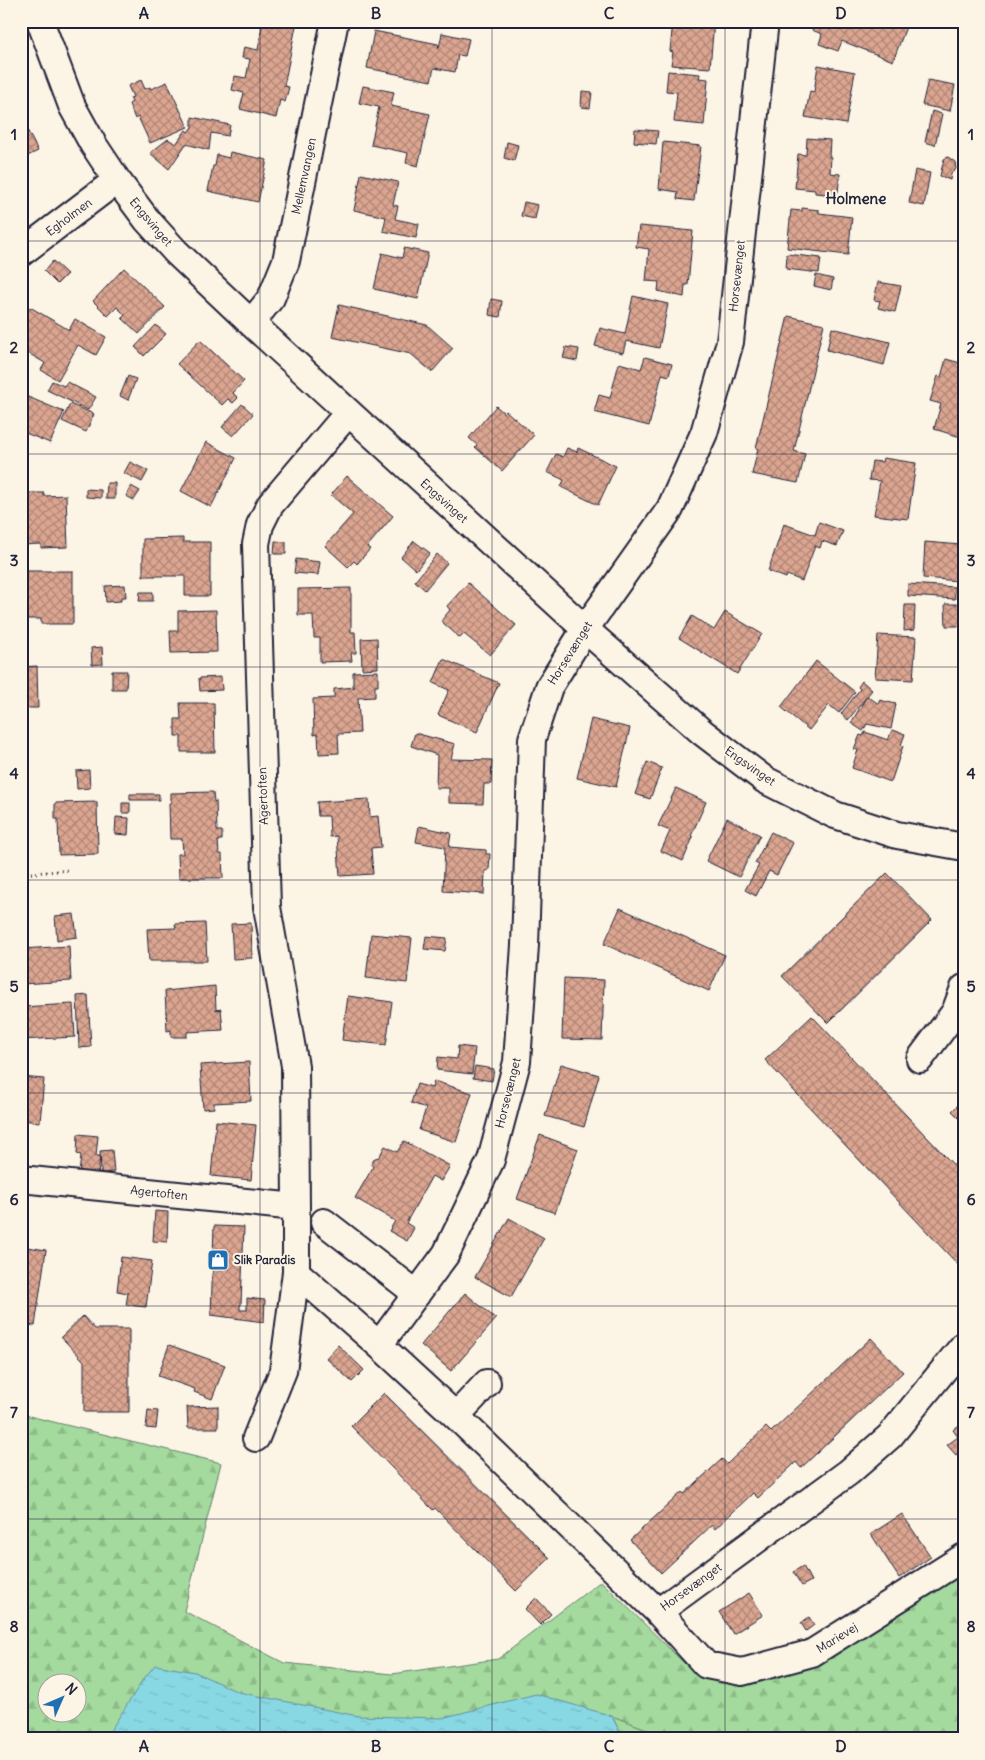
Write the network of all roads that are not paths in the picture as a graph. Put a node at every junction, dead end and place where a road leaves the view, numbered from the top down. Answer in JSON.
{"nodes":[{"id":1,"x":40,"y":21,"type":"edge"},
{"id":2,"x":335,"y":21,"type":"edge"},
{"id":3,"x":765,"y":21,"type":"edge"},
{"id":4,"x":117,"y":180,"type":"junction"},
{"id":5,"x":21,"y":253,"type":"edge"},
{"id":6,"x":251,"y":323,"type":"junction"},
{"id":7,"x":348,"y":413,"type":"junction"},
{"id":8,"x":585,"y":629,"type":"junction"},
{"id":9,"x":964,"y":847,"type":"edge"},
{"id":10,"x":964,"y":988,"type":"edge"},
{"id":11,"x":920,"y":1059,"type":"dead end"},
{"id":12,"x":21,"y":1179,"type":"edge"},
{"id":13,"x":296,"y":1207,"type":"junction"},
{"id":14,"x":324,"y":1222,"type":"dead end"},
{"id":15,"x":296,"y":1272,"type":"junction"},
{"id":16,"x":416,"y":1294,"type":"junction"},
{"id":17,"x":379,"y":1345,"type":"junction"},
{"id":18,"x":964,"y":1345,"type":"edge"},
{"id":19,"x":486,"y":1383,"type":"dead end"},
{"id":20,"x":456,"y":1416,"type":"junction"},
{"id":21,"x":256,"y":1438,"type":"dead end"},
{"id":22,"x":964,"y":1557,"type":"edge"},
{"id":23,"x":658,"y":1612,"type":"junction"}],
"edges":[{"from":1,"to":4,"type":"street","name":"Engsvinget"},
{"from":2,"to":6,"type":"street","name":"Mellemvangen"},
{"from":3,"to":8,"type":"street","name":"Horsevænget"},
{"from":4,"to":5,"type":"street","name":"Egholmen"},
{"from":4,"to":6,"type":"street","name":"Engsvinget"},
{"from":6,"to":7,"type":"street","name":"Engsvinget"},
{"from":7,"to":8,"type":"street","name":"Engsvinget"},
{"from":7,"to":13,"type":"street","name":"Agertoften"},
{"from":8,"to":9,"type":"street","name":"Engsvinget"},
{"from":8,"to":16,"type":"street","name":"Horsevænget"},
{"from":10,"to":11,"type":"street"},
{"from":12,"to":13,"type":"street","name":"Agertoften"},
{"from":13,"to":15,"type":"street","name":"Agertoften"},
{"from":14,"to":16,"type":"street"},
{"from":15,"to":17,"type":"street","name":"Horsevænget"},
{"from":15,"to":21,"type":"street","name":"Agertoften"},
{"from":16,"to":17,"type":"street","name":"Horsevænget"},
{"from":17,"to":20,"type":"street","name":"Horsevænget"},
{"from":18,"to":23,"type":"street","name":"Horsevænget"},
{"from":19,"to":20,"type":"street"},
{"from":20,"to":23,"type":"street","name":"Horsevænget"},
{"from":22,"to":23,"type":"street","name":"Marievej"}]}
